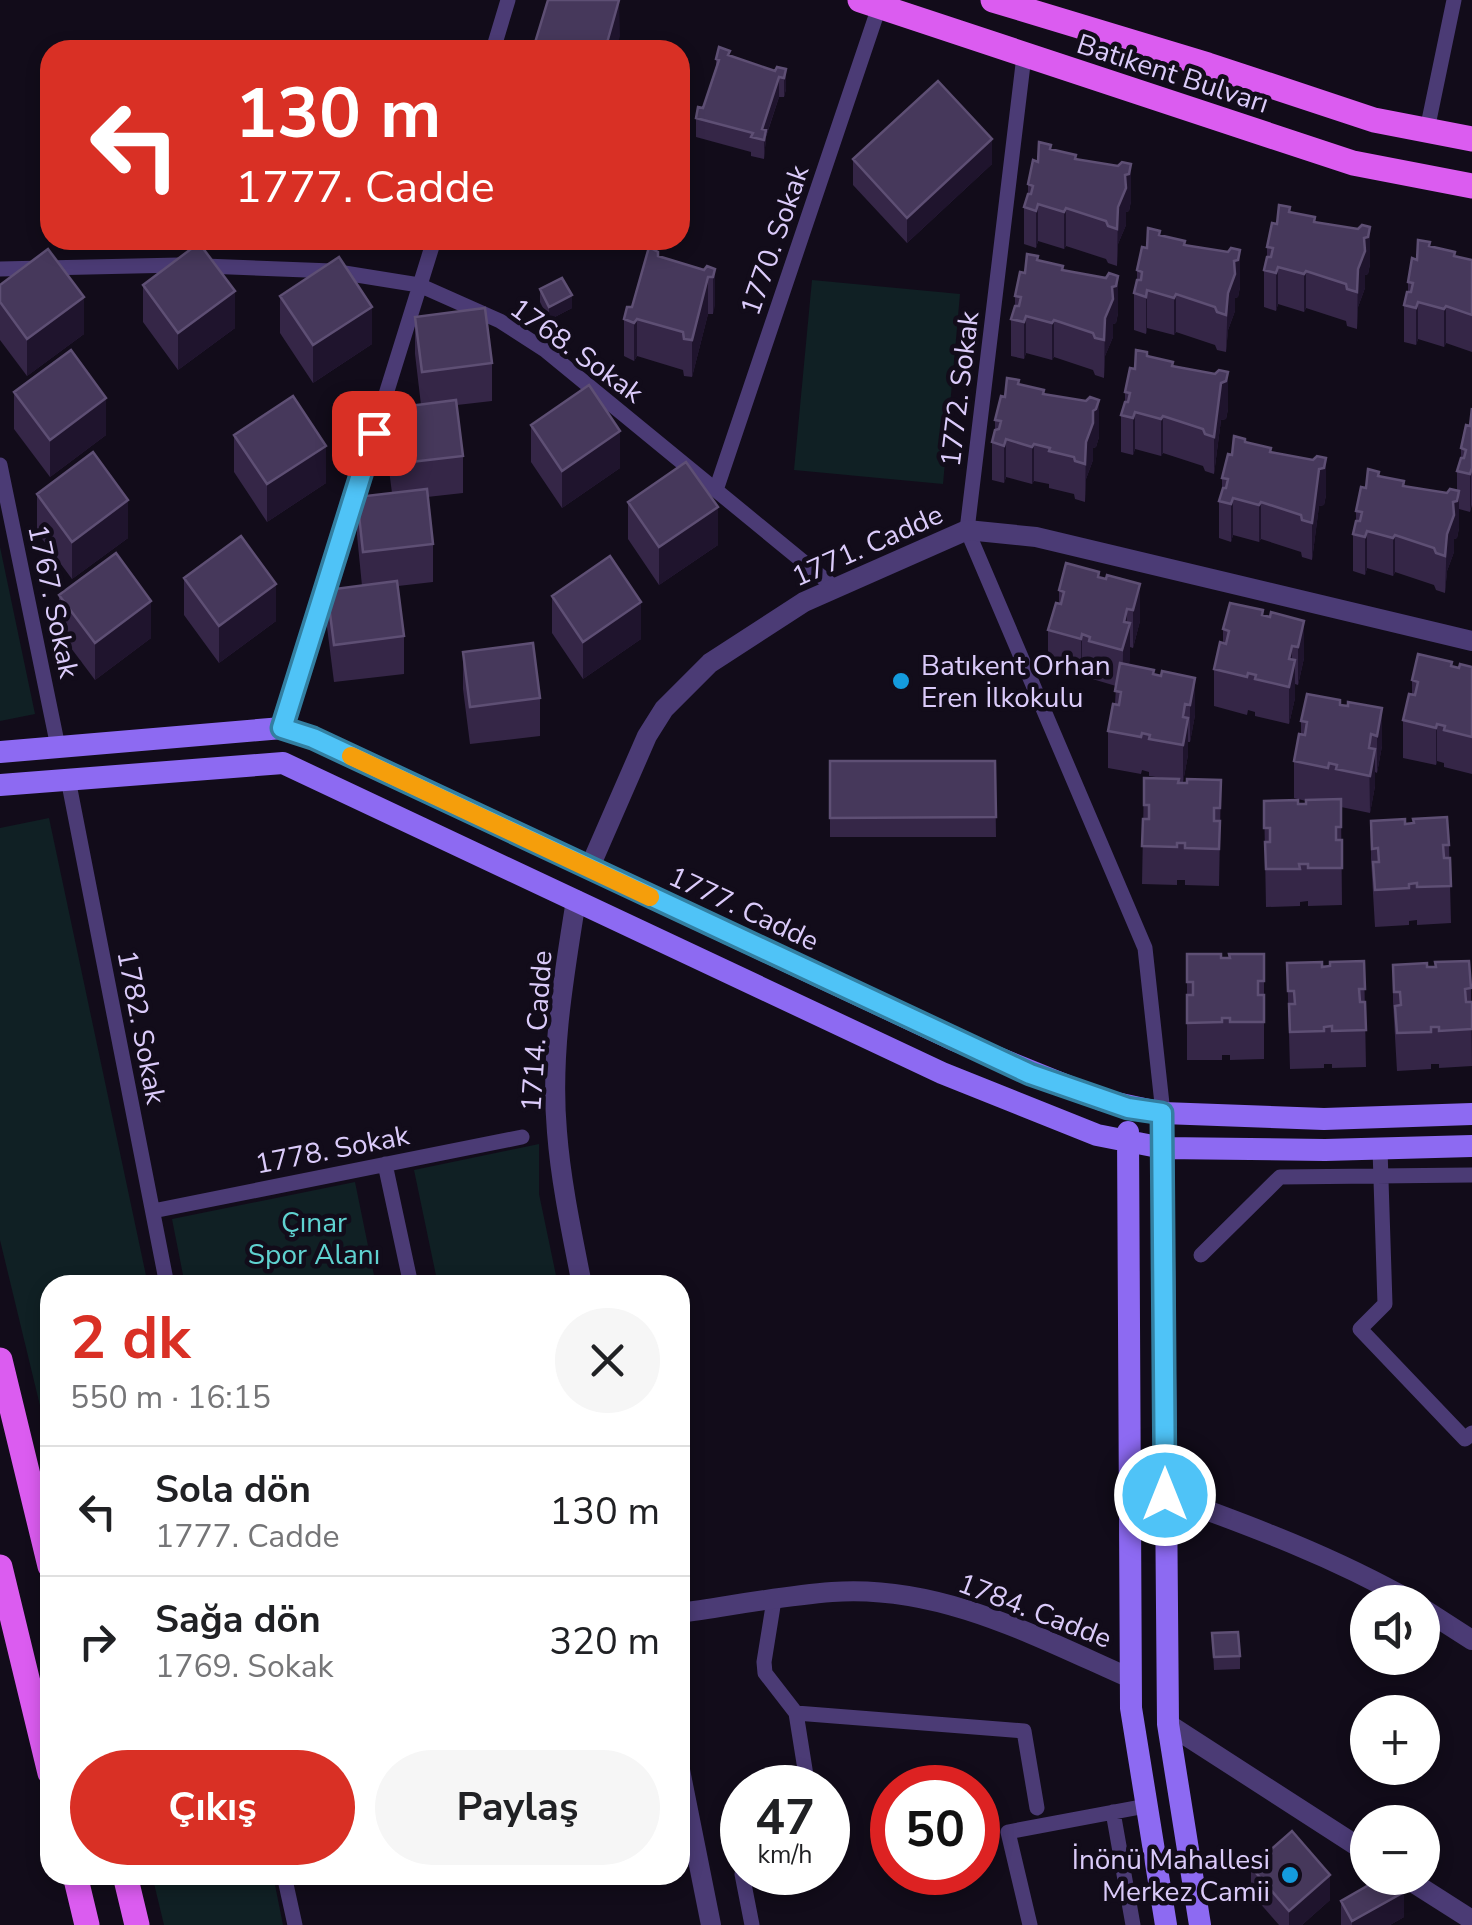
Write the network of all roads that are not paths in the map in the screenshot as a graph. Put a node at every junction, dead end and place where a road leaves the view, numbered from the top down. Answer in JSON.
{"nodes":[{"id":1,"x":508,"y":0,"type":"edge"},
{"id":2,"x":992,"y":0,"type":"edge"},
{"id":3,"x":1454,"y":0,"type":"edge"},
{"id":4,"x":870,"y":3,"type":"edge"},
{"id":5,"x":1038,"y":6,"type":"edge"},
{"id":6,"x":496,"y":40,"type":"edge"},
{"id":7,"x":1024,"y":56,"type":"junction"},
{"id":8,"x":1427,"y":130,"type":"junction"},
{"id":9,"x":1472,"y":139,"type":"edge"},
{"id":10,"x":1472,"y":186,"type":"edge"},
{"id":11,"x":431,"y":250,"type":"edge"},
{"id":12,"x":0,"y":269,"type":"edge"},
{"id":13,"x":420,"y":285,"type":"junction"},
{"id":14,"x":0,"y":465,"type":"edge"},
{"id":15,"x":716,"y":490,"type":"junction"},
{"id":16,"x":967,"y":530,"type":"junction"},
{"id":17,"x":834,"y":586,"type":"junction"},
{"id":18,"x":1472,"y":641,"type":"edge"},
{"id":19,"x":282,"y":728,"type":"junction"},
{"id":20,"x":58,"y":747,"type":"junction"},
{"id":21,"x":0,"y":752,"type":"edge"},
{"id":22,"x":68,"y":779,"type":"junction"},
{"id":23,"x":0,"y":785,"type":"edge"},
{"id":24,"x":590,"y":869,"type":"junction"},
{"id":25,"x":576,"y":900,"type":"junction"},
{"id":26,"x":1128,"y":1108,"type":"junction"},
{"id":27,"x":1162,"y":1113,"type":"junction"},
{"id":28,"x":1472,"y":1114,"type":"edge"},
{"id":29,"x":522,"y":1136,"type":"dead end"},
{"id":30,"x":1128,"y":1144,"type":"junction"},
{"id":31,"x":1472,"y":1146,"type":"edge"},
{"id":32,"x":1162,"y":1148,"type":"junction"},
{"id":33,"x":1380,"y":1149,"type":"junction"},
{"id":34,"x":385,"y":1164,"type":"junction"},
{"id":35,"x":1472,"y":1175,"type":"edge"},
{"id":36,"x":1381,"y":1177,"type":"junction"},
{"id":37,"x":153,"y":1211,"type":"junction"},
{"id":38,"x":1201,"y":1255,"type":"dead end"},
{"id":39,"x":165,"y":1275,"type":"edge"},
{"id":40,"x":409,"y":1275,"type":"edge"},
{"id":41,"x":580,"y":1275,"type":"edge"},
{"id":42,"x":0,"y":1360,"type":"edge"},
{"id":43,"x":1472,"y":1433,"type":"edge"},
{"id":44,"x":1129,"y":1495,"type":"junction"},
{"id":45,"x":1165,"y":1495,"type":"junction"},
{"id":46,"x":40,"y":1525,"type":"edge"},
{"id":47,"x":0,"y":1567,"type":"edge"},
{"id":48,"x":1382,"y":1585,"type":"edge"},
{"id":49,"x":774,"y":1600,"type":"junction"},
{"id":50,"x":4,"y":1602,"type":"edge"},
{"id":51,"x":690,"y":1613,"type":"edge"},
{"id":52,"x":1440,"y":1620,"type":"edge"},
{"id":53,"x":1472,"y":1640,"type":"edge"},
{"id":54,"x":1130,"y":1678,"type":"junction"},
{"id":55,"x":796,"y":1713,"type":"junction"},
{"id":56,"x":1168,"y":1724,"type":"junction"},
{"id":57,"x":40,"y":1735,"type":"edge"},
{"id":58,"x":804,"y":1765,"type":"edge"},
{"id":59,"x":1146,"y":1806,"type":"junction"},
{"id":60,"x":1037,"y":1808,"type":"dead end"},
{"id":61,"x":1113,"y":1812,"type":"junction"},
{"id":62,"x":690,"y":1820,"type":"edge"},
{"id":63,"x":1350,"y":1840,"type":"edge"},
{"id":64,"x":77,"y":1885,"type":"edge"},
{"id":65,"x":127,"y":1885,"type":"edge"},
{"id":66,"x":286,"y":1885,"type":"edge"},
{"id":67,"x":746,"y":1895,"type":"edge"},
{"id":68,"x":1433,"y":1895,"type":"edge"},
{"id":69,"x":1472,"y":1920,"type":"edge"},
{"id":70,"x":87,"y":1925,"type":"edge"},
{"id":71,"x":137,"y":1925,"type":"edge"},
{"id":72,"x":295,"y":1925,"type":"edge"},
{"id":73,"x":711,"y":1925,"type":"edge"},
{"id":74,"x":752,"y":1925,"type":"edge"},
{"id":75,"x":1030,"y":1925,"type":"edge"},
{"id":76,"x":1132,"y":1925,"type":"edge"},
{"id":77,"x":1166,"y":1925,"type":"edge"},
{"id":78,"x":1200,"y":1925,"type":"edge"}],
"edges":[{"from":1,"to":6,"type":"street"},
{"from":2,"to":5,"type":"main road","name":"Batıkent Bulvarı"},
{"from":3,"to":8,"type":"street"},
{"from":4,"to":7,"type":"main road","name":"Batıkent Bulvarı"},
{"from":4,"to":15,"type":"street","name":"1770. Sokak"},
{"from":5,"to":8,"type":"main road","name":"Batıkent Bulvarı"},
{"from":7,"to":10,"type":"main road","name":"Batıkent Bulvarı"},
{"from":7,"to":16,"type":"street","name":"1772. Sokak"},
{"from":8,"to":9,"type":"main road","name":"Batıkent Bulvarı"},
{"from":11,"to":13,"type":"street"},
{"from":12,"to":13,"type":"street","name":"1768. Sokak"},
{"from":13,"to":15,"type":"street","name":"1768. Sokak"},
{"from":13,"to":19,"type":"street"},
{"from":14,"to":20,"type":"street","name":"1767. Sokak"},
{"from":15,"to":17,"type":"street","name":"1768. Sokak"},
{"from":16,"to":17,"type":"street","name":"1771. Cadde"},
{"from":16,"to":18,"type":"street","name":"1771. Cadde"},
{"from":16,"to":27,"type":"street","name":"1772. Sokak"},
{"from":17,"to":24,"type":"street","name":"1771. Cadde"},
{"from":19,"to":20,"type":"main road","name":"1777. Cadde"},
{"from":19,"to":24,"type":"main road","name":"1777. Cadde"},
{"from":20,"to":21,"type":"main road","name":"1777. Cadde"},
{"from":22,"to":23,"type":"main road"},
{"from":22,"to":25,"type":"main road"},
{"from":22,"to":37,"type":"street","name":"1782. Sokak"},
{"from":24,"to":25,"type":"main road"},
{"from":24,"to":26,"type":"main road","name":"1777. Cadde"},
{"from":25,"to":30,"type":"main road"},
{"from":25,"to":41,"type":"street","name":"1714. Cadde"},
{"from":26,"to":27,"type":"main road","name":"1777. Cadde"},
{"from":26,"to":30,"type":"main road"},
{"from":27,"to":28,"type":"main road","name":"1777. Cadde"},
{"from":27,"to":32,"type":"main road"},
{"from":29,"to":34,"type":"street","name":"1778. Sokak"},
{"from":30,"to":32,"type":"main road"},
{"from":30,"to":44,"type":"main road"},
{"from":31,"to":33,"type":"main road"},
{"from":32,"to":33,"type":"main road"},
{"from":32,"to":45,"type":"main road"},
{"from":33,"to":36,"type":"street"},
{"from":34,"to":37,"type":"street","name":"1778. Sokak"},
{"from":34,"to":40,"type":"street"},
{"from":35,"to":36,"type":"street"},
{"from":36,"to":38,"type":"street"},
{"from":36,"to":43,"type":"street"},
{"from":37,"to":39,"type":"street","name":"1782. Sokak"},
{"from":42,"to":46,"type":"main road"},
{"from":44,"to":45,"type":"main road"},
{"from":44,"to":54,"type":"main road"},
{"from":45,"to":48,"type":"street"},
{"from":45,"to":56,"type":"main road"},
{"from":47,"to":50,"type":"main road"},
{"from":49,"to":51,"type":"street","name":"1784. Cadde"},
{"from":49,"to":54,"type":"street","name":"1784. Cadde"},
{"from":49,"to":55,"type":"street"},
{"from":50,"to":57,"type":"main road"},
{"from":52,"to":53,"type":"street"},
{"from":54,"to":59,"type":"main road"},
{"from":55,"to":58,"type":"street"},
{"from":55,"to":60,"type":"street"},
{"from":56,"to":63,"type":"street"},
{"from":56,"to":78,"type":"main road"},
{"from":59,"to":61,"type":"street"},
{"from":59,"to":77,"type":"main road"},
{"from":61,"to":75,"type":"street"},
{"from":61,"to":76,"type":"street"},
{"from":62,"to":73,"type":"street"},
{"from":64,"to":70,"type":"main road"},
{"from":65,"to":71,"type":"main road"},
{"from":66,"to":72,"type":"street"},
{"from":67,"to":74,"type":"street"},
{"from":68,"to":69,"type":"street"}]}
